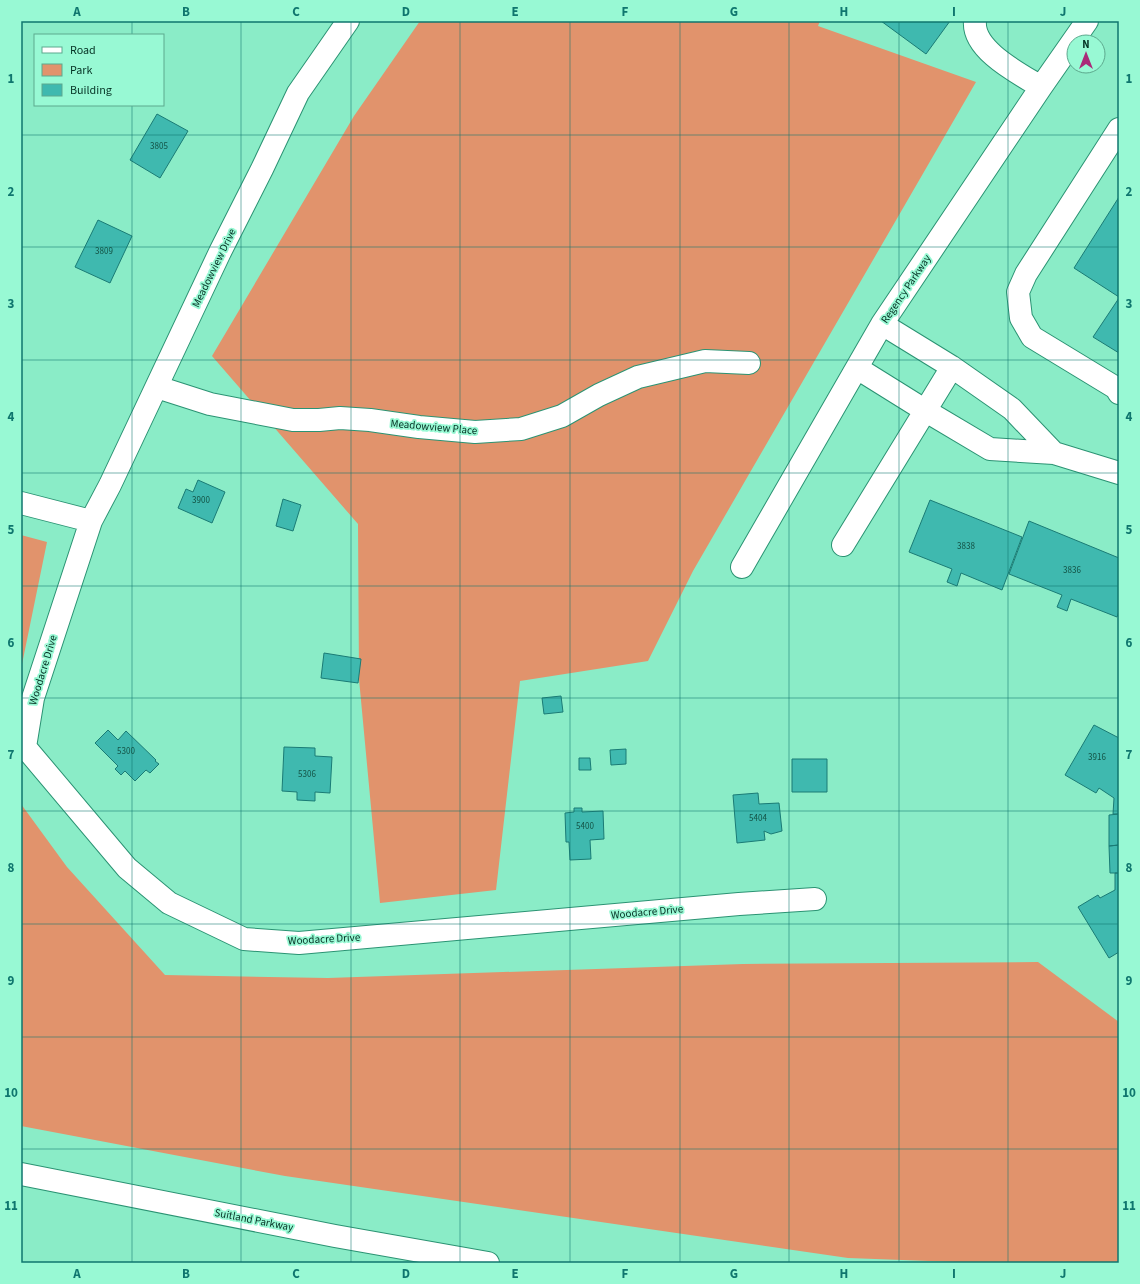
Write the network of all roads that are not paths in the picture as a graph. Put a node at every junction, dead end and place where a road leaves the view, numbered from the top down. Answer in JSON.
{"nodes":[{"id":1,"x":348,"y":21,"type":"edge"},
{"id":2,"x":976,"y":21,"type":"edge"},
{"id":3,"x":1087,"y":21,"type":"edge"},
{"id":4,"x":1041,"y":87,"type":"junction"},
{"id":5,"x":1119,"y":129,"type":"edge"},
{"id":6,"x":882,"y":324,"type":"junction"},
{"id":7,"x":749,"y":363,"type":"dead end"},
{"id":8,"x":952,"y":367,"type":"junction"},
{"id":9,"x":857,"y":368,"type":"junction"},
{"id":10,"x":157,"y":387,"type":"junction"},
{"id":11,"x":1119,"y":393,"type":"edge"},
{"id":12,"x":926,"y":411,"type":"junction"},
{"id":13,"x":1054,"y":453,"type":"junction"},
{"id":14,"x":1119,"y":473,"type":"edge"},
{"id":15,"x":21,"y":503,"type":"edge"},
{"id":16,"x":91,"y":521,"type":"junction"},
{"id":17,"x":843,"y":545,"type":"dead end"},
{"id":18,"x":742,"y":567,"type":"dead end"},
{"id":19,"x":815,"y":899,"type":"dead end"},
{"id":20,"x":21,"y":1174,"type":"edge"},
{"id":21,"x":488,"y":1263,"type":"edge"}],
"edges":[{"from":1,"to":10,"type":"main road","name":"Meadowview Drive"},
{"from":2,"to":4,"type":"main road"},
{"from":3,"to":4,"type":"main road","name":"Regency Parkway"},
{"from":4,"to":6,"type":"main road","name":"Regency Parkway"},
{"from":5,"to":11,"type":"main road"},
{"from":6,"to":8,"type":"main road"},
{"from":6,"to":9,"type":"main road","name":"Regency Parkway"},
{"from":7,"to":10,"type":"main road","name":"Meadowview Place"},
{"from":8,"to":12,"type":"main road"},
{"from":8,"to":13,"type":"main road"},
{"from":9,"to":12,"type":"main road"},
{"from":9,"to":18,"type":"main road","name":"Regency Parkway"},
{"from":10,"to":16,"type":"main road","name":"Meadowview Drive"},
{"from":12,"to":13,"type":"main road"},
{"from":12,"to":17,"type":"main road"},
{"from":13,"to":14,"type":"main road"},
{"from":15,"to":16,"type":"main road"},
{"from":16,"to":19,"type":"main road","name":"Woodacre Drive"},
{"from":20,"to":21,"type":"main road","name":"Suitland Parkway"}]}
